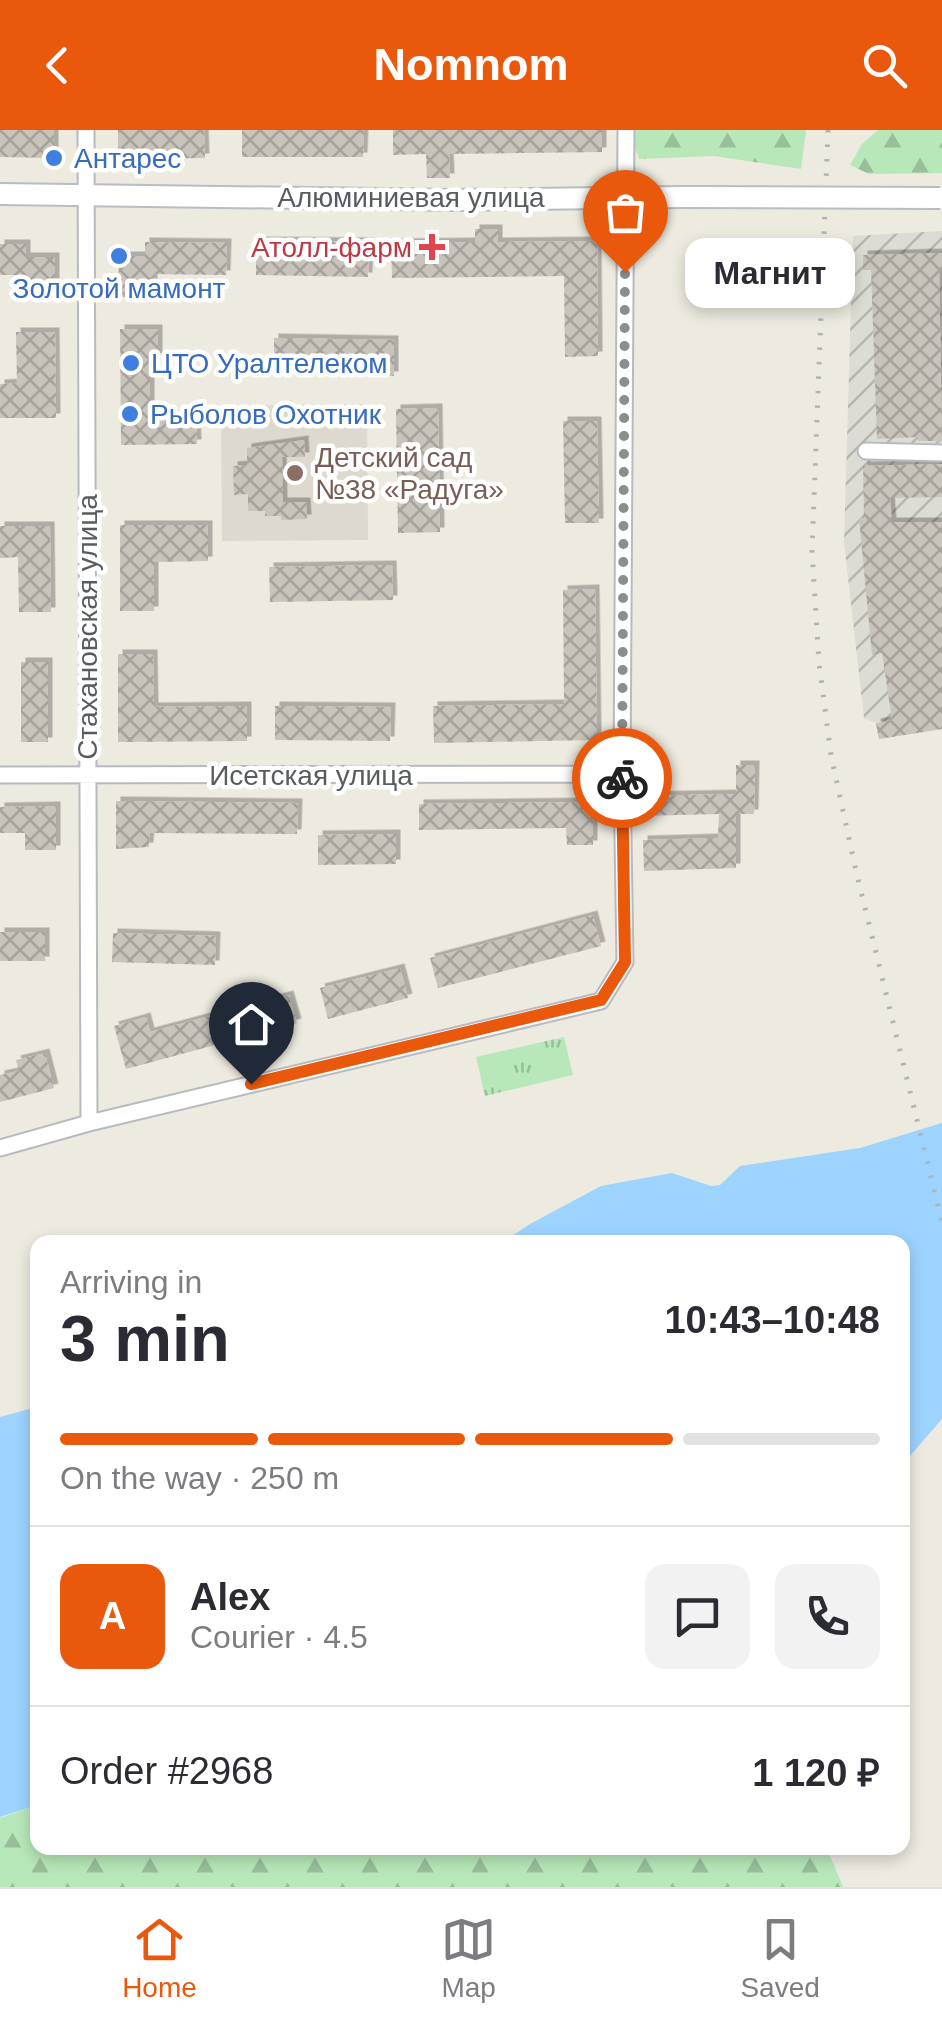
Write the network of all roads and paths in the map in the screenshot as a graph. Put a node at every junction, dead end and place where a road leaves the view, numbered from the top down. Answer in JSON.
{"nodes":[{"id":1,"x":86,"y":130,"type":"edge"},
{"id":2,"x":626,"y":130,"type":"edge"},
{"id":3,"x":0,"y":194,"type":"edge"},
{"id":4,"x":86,"y":194,"type":"junction"},
{"id":5,"x":626,"y":197,"type":"junction"},
{"id":6,"x":941,"y":198,"type":"edge"},
{"id":7,"x":866,"y":451,"type":"dead end"},
{"id":8,"x":942,"y":453,"type":"edge"},
{"id":9,"x":622,"y":774,"type":"junction"},
{"id":10,"x":0,"y":775,"type":"edge"},
{"id":11,"x":86,"y":776,"type":"junction"},
{"id":12,"x":88,"y":1123,"type":"junction"},
{"id":13,"x":0,"y":1148,"type":"edge"}],
"edges":[{"from":1,"to":4,"type":"street","name":"Стахановская улица"},
{"from":2,"to":5,"type":"street"},
{"from":3,"to":4,"type":"main road","name":"Алюминиевая улица"},
{"from":4,"to":5,"type":"main road","name":"Алюминиевая улица"},
{"from":4,"to":11,"type":"street","name":"Стахановская улица"},
{"from":5,"to":6,"type":"main road","name":"Алюминиевая улица","bridge":true},
{"from":5,"to":9,"type":"street"},
{"from":7,"to":8,"type":"street"},
{"from":9,"to":11,"type":"street","name":"Исетская улица"},
{"from":9,"to":12,"type":"street"},
{"from":10,"to":11,"type":"street","name":"Исетская улица"},
{"from":11,"to":12,"type":"street","name":"Стахановская улица"},
{"from":12,"to":13,"type":"street"}]}
